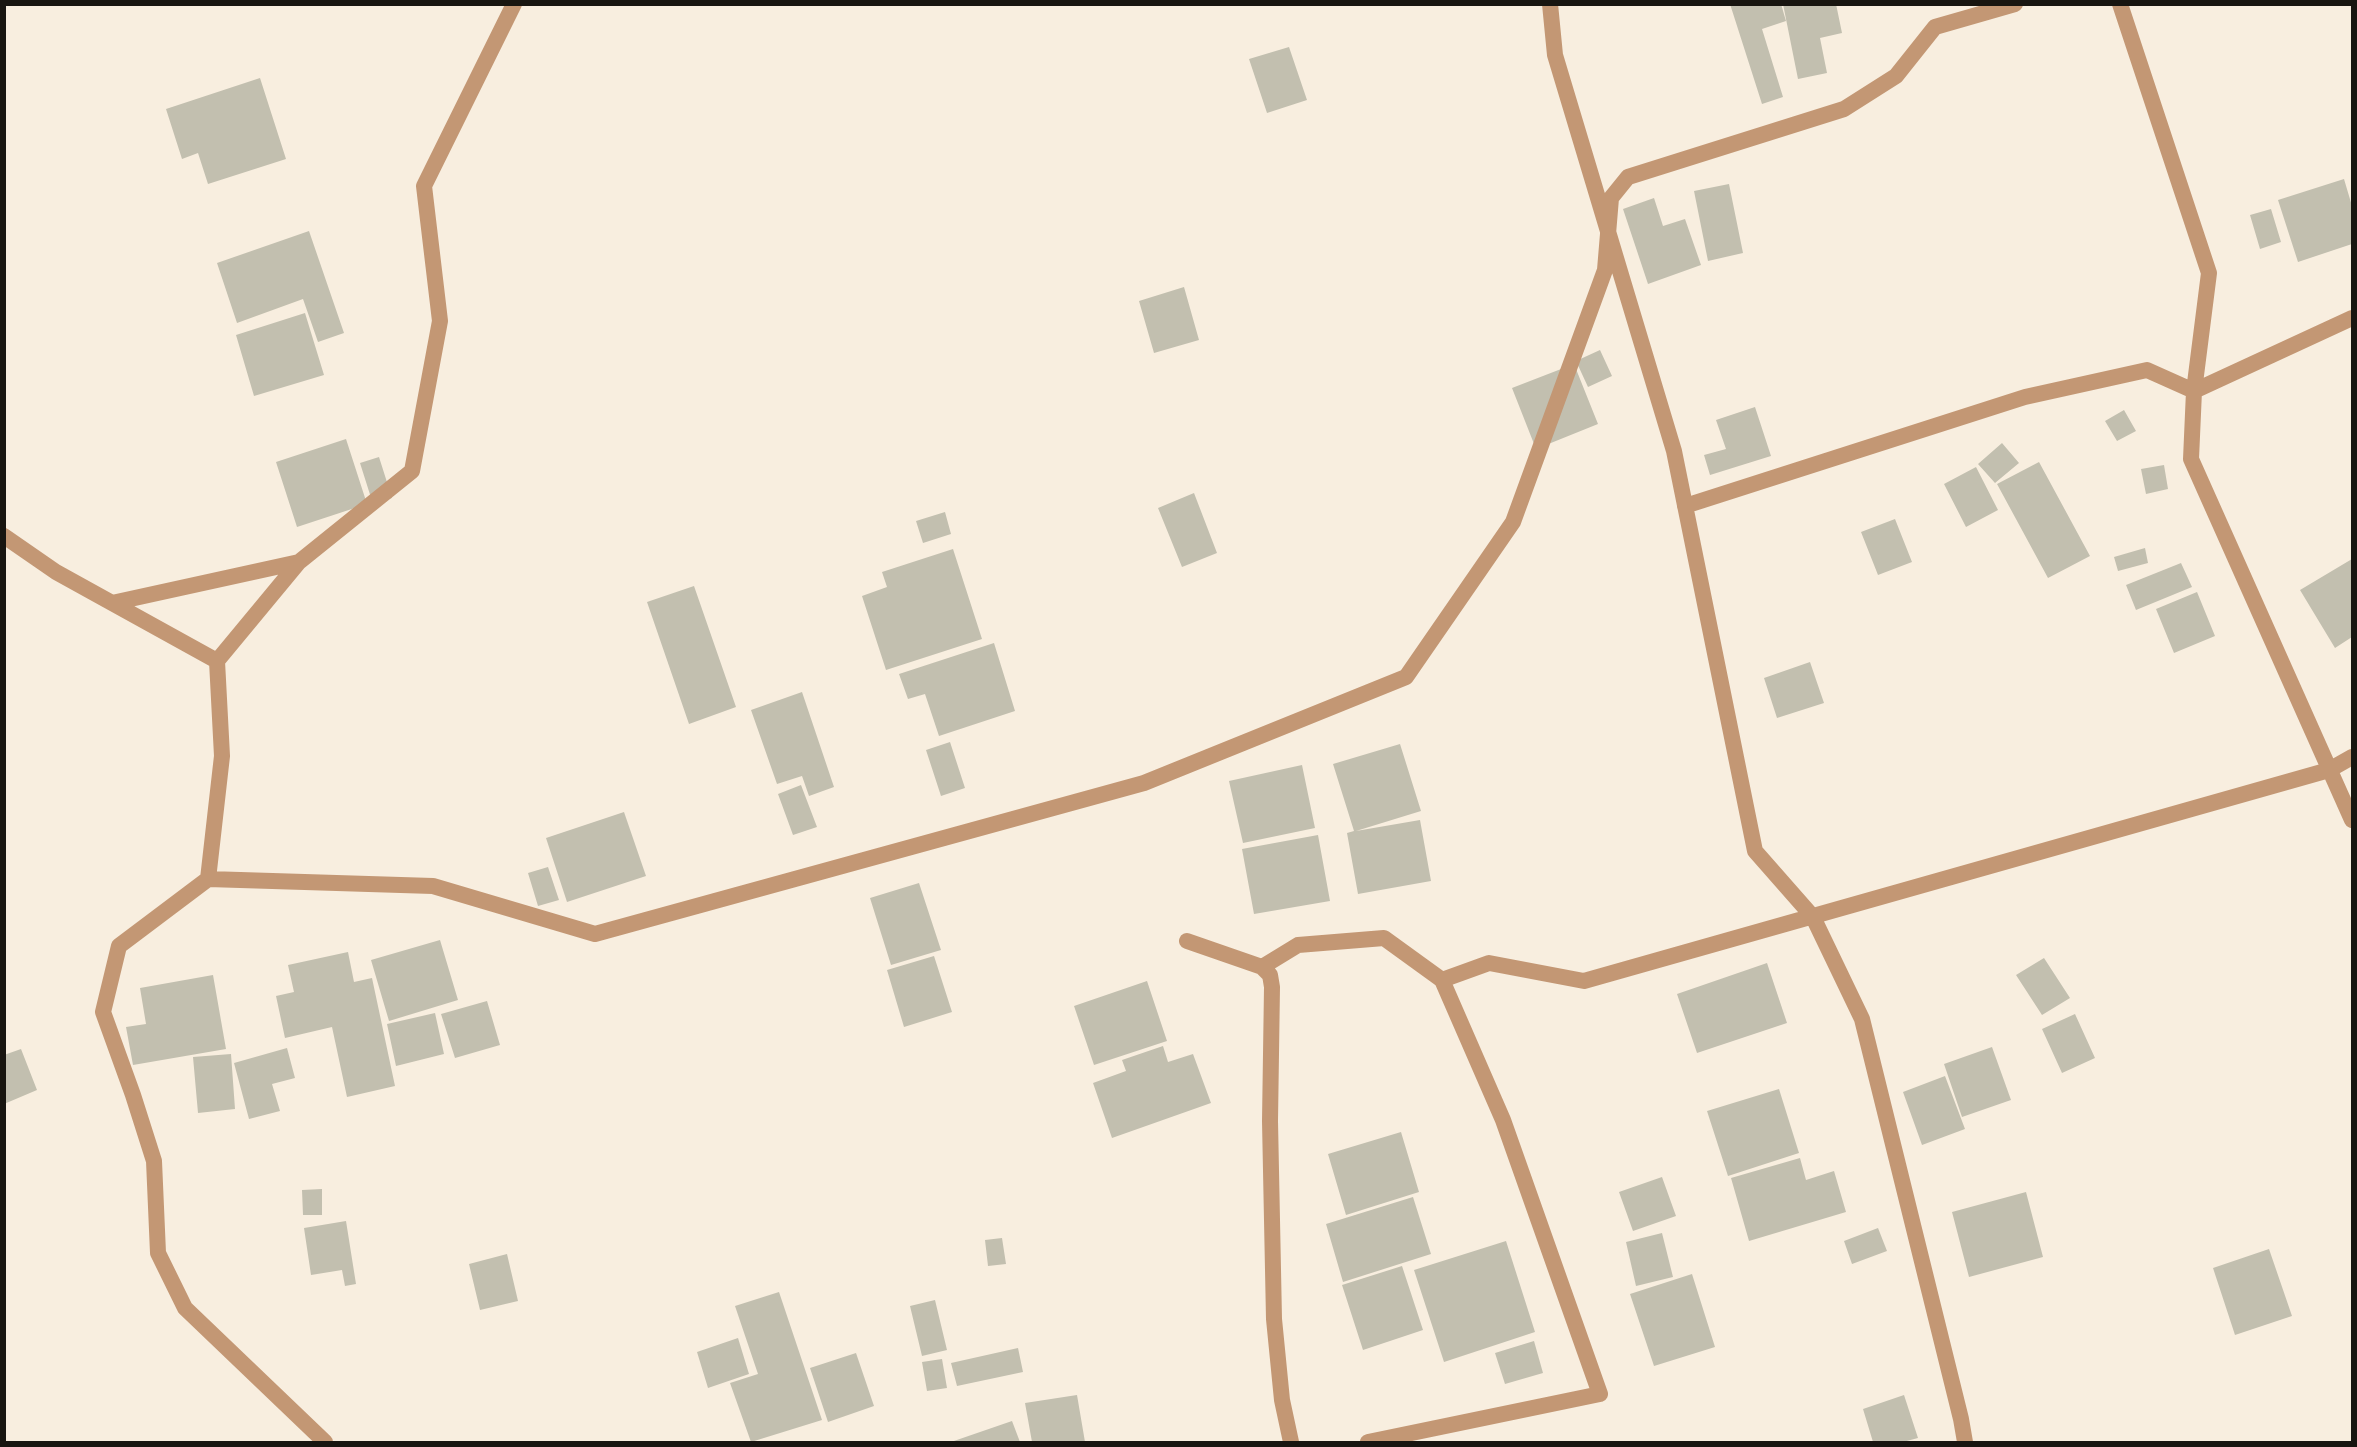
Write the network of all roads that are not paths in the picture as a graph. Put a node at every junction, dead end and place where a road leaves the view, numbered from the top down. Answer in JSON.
{"nodes":[{"id":1,"x":514,"y":4,"type":"edge"},
{"id":2,"x":1550,"y":4,"type":"edge"},
{"id":3,"x":2015,"y":4,"type":"edge"},
{"id":4,"x":2120,"y":4,"type":"edge"},
{"id":5,"x":1608,"y":233,"type":"junction"},
{"id":6,"x":2352,"y":318,"type":"edge"},
{"id":7,"x":2194,"y":391,"type":"junction"},
{"id":8,"x":1685,"y":506,"type":"junction"},
{"id":9,"x":5,"y":537,"type":"edge"},
{"id":10,"x":299,"y":562,"type":"junction"},
{"id":11,"x":112,"y":603,"type":"junction"},
{"id":12,"x":217,"y":661,"type":"junction"},
{"id":13,"x":2352,"y":757,"type":"edge"},
{"id":14,"x":2329,"y":770,"type":"junction"},
{"id":15,"x":2352,"y":820,"type":"edge"},
{"id":16,"x":208,"y":879,"type":"junction"},
{"id":17,"x":1813,"y":917,"type":"junction"},
{"id":18,"x":1187,"y":941,"type":"dead end"},
{"id":19,"x":1262,"y":967,"type":"junction"},
{"id":20,"x":1442,"y":980,"type":"junction"},
{"id":21,"x":325,"y":1443,"type":"edge"},
{"id":22,"x":1291,"y":1443,"type":"edge"},
{"id":23,"x":1368,"y":1443,"type":"edge"},
{"id":24,"x":1965,"y":1443,"type":"edge"}],
"edges":[{"from":1,"to":10,"type":"street"},
{"from":2,"to":5,"type":"street"},
{"from":3,"to":5,"type":"street"},
{"from":4,"to":7,"type":"street"},
{"from":5,"to":8,"type":"street"},
{"from":5,"to":16,"type":"street"},
{"from":6,"to":7,"type":"street"},
{"from":7,"to":8,"type":"street"},
{"from":7,"to":14,"type":"street"},
{"from":8,"to":17,"type":"street"},
{"from":9,"to":11,"type":"street"},
{"from":10,"to":11,"type":"street"},
{"from":10,"to":12,"type":"street"},
{"from":11,"to":12,"type":"street"},
{"from":12,"to":16,"type":"street"},
{"from":13,"to":14,"type":"street"},
{"from":14,"to":15,"type":"street"},
{"from":14,"to":17,"type":"street"},
{"from":16,"to":21,"type":"street"},
{"from":17,"to":20,"type":"street"},
{"from":17,"to":24,"type":"street"},
{"from":18,"to":19,"type":"street"},
{"from":19,"to":20,"type":"street"},
{"from":19,"to":22,"type":"street"},
{"from":20,"to":23,"type":"street"}]}
